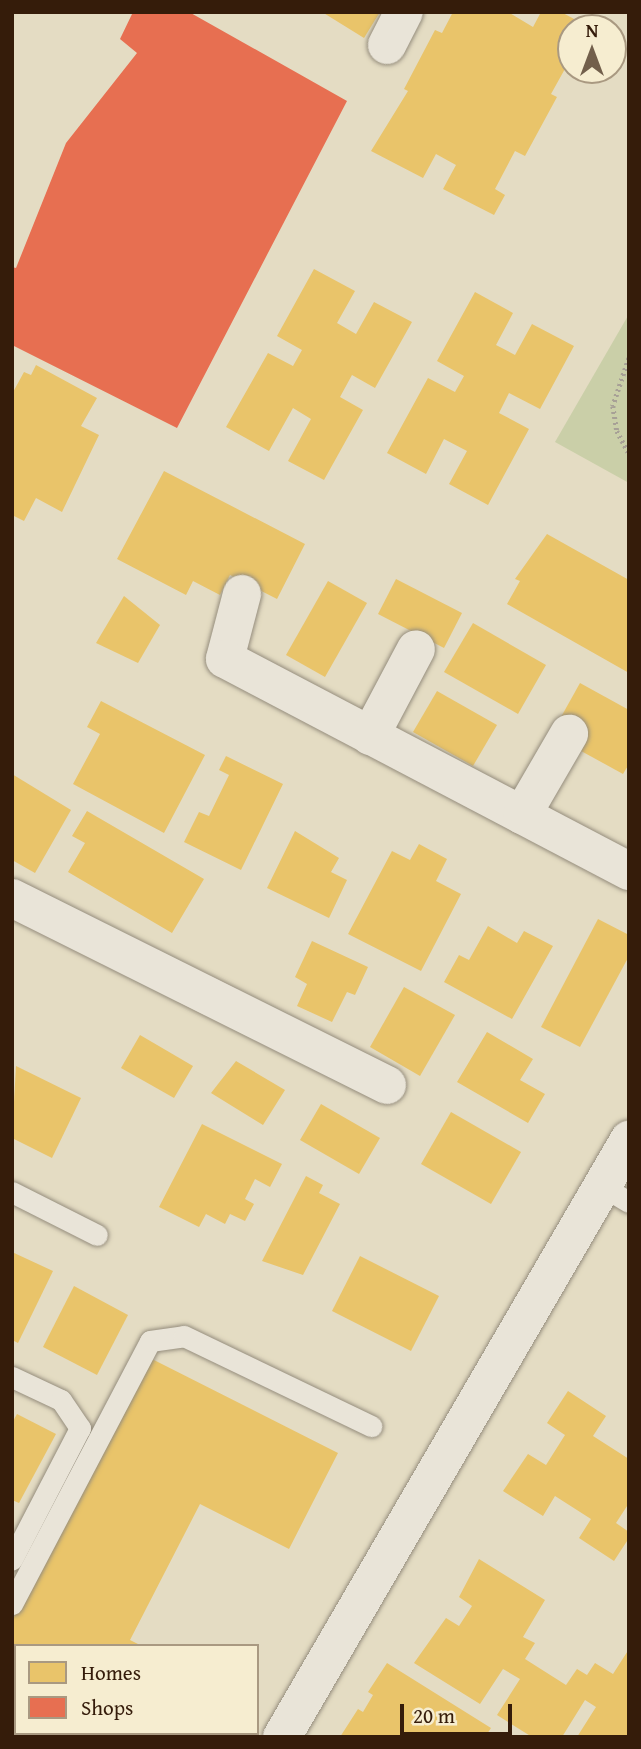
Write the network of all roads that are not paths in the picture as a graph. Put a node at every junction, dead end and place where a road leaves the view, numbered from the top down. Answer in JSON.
{"nodes":[{"id":1,"x":242,"y":594,"type":"dead end"},
{"id":2,"x":416,"y":649,"type":"dead end"},
{"id":3,"x":569,"y":734,"type":"dead end"},
{"id":4,"x":370,"y":736,"type":"junction"},
{"id":5,"x":522,"y":815,"type":"junction"},
{"id":6,"x":629,"y":871,"type":"edge"},
{"id":7,"x":12,"y":898,"type":"edge"},
{"id":8,"x":387,"y":1085,"type":"dead end"},
{"id":9,"x":629,"y":1140,"type":"edge"},
{"id":10,"x":12,"y":1192,"type":"edge"},
{"id":11,"x":615,"y":1194,"type":"edge"},
{"id":12,"x":97,"y":1235,"type":"dead end"},
{"id":13,"x":12,"y":1377,"type":"edge"},
{"id":14,"x":371,"y":1426,"type":"dead end"},
{"id":15,"x":12,"y":1559,"type":"edge"},
{"id":16,"x":12,"y":1604,"type":"edge"},
{"id":17,"x":282,"y":1737,"type":"edge"}],
"edges":[{"from":1,"to":4,"type":"street"},
{"from":2,"to":4,"type":"street"},
{"from":3,"to":5,"type":"street"},
{"from":4,"to":5,"type":"street"},
{"from":5,"to":6,"type":"street"},
{"from":7,"to":8,"type":"street"},
{"from":9,"to":11,"type":"street"},
{"from":10,"to":12,"type":"lane"},
{"from":11,"to":17,"type":"street"},
{"from":13,"to":15,"type":"lane"},
{"from":14,"to":16,"type":"lane"}]}
